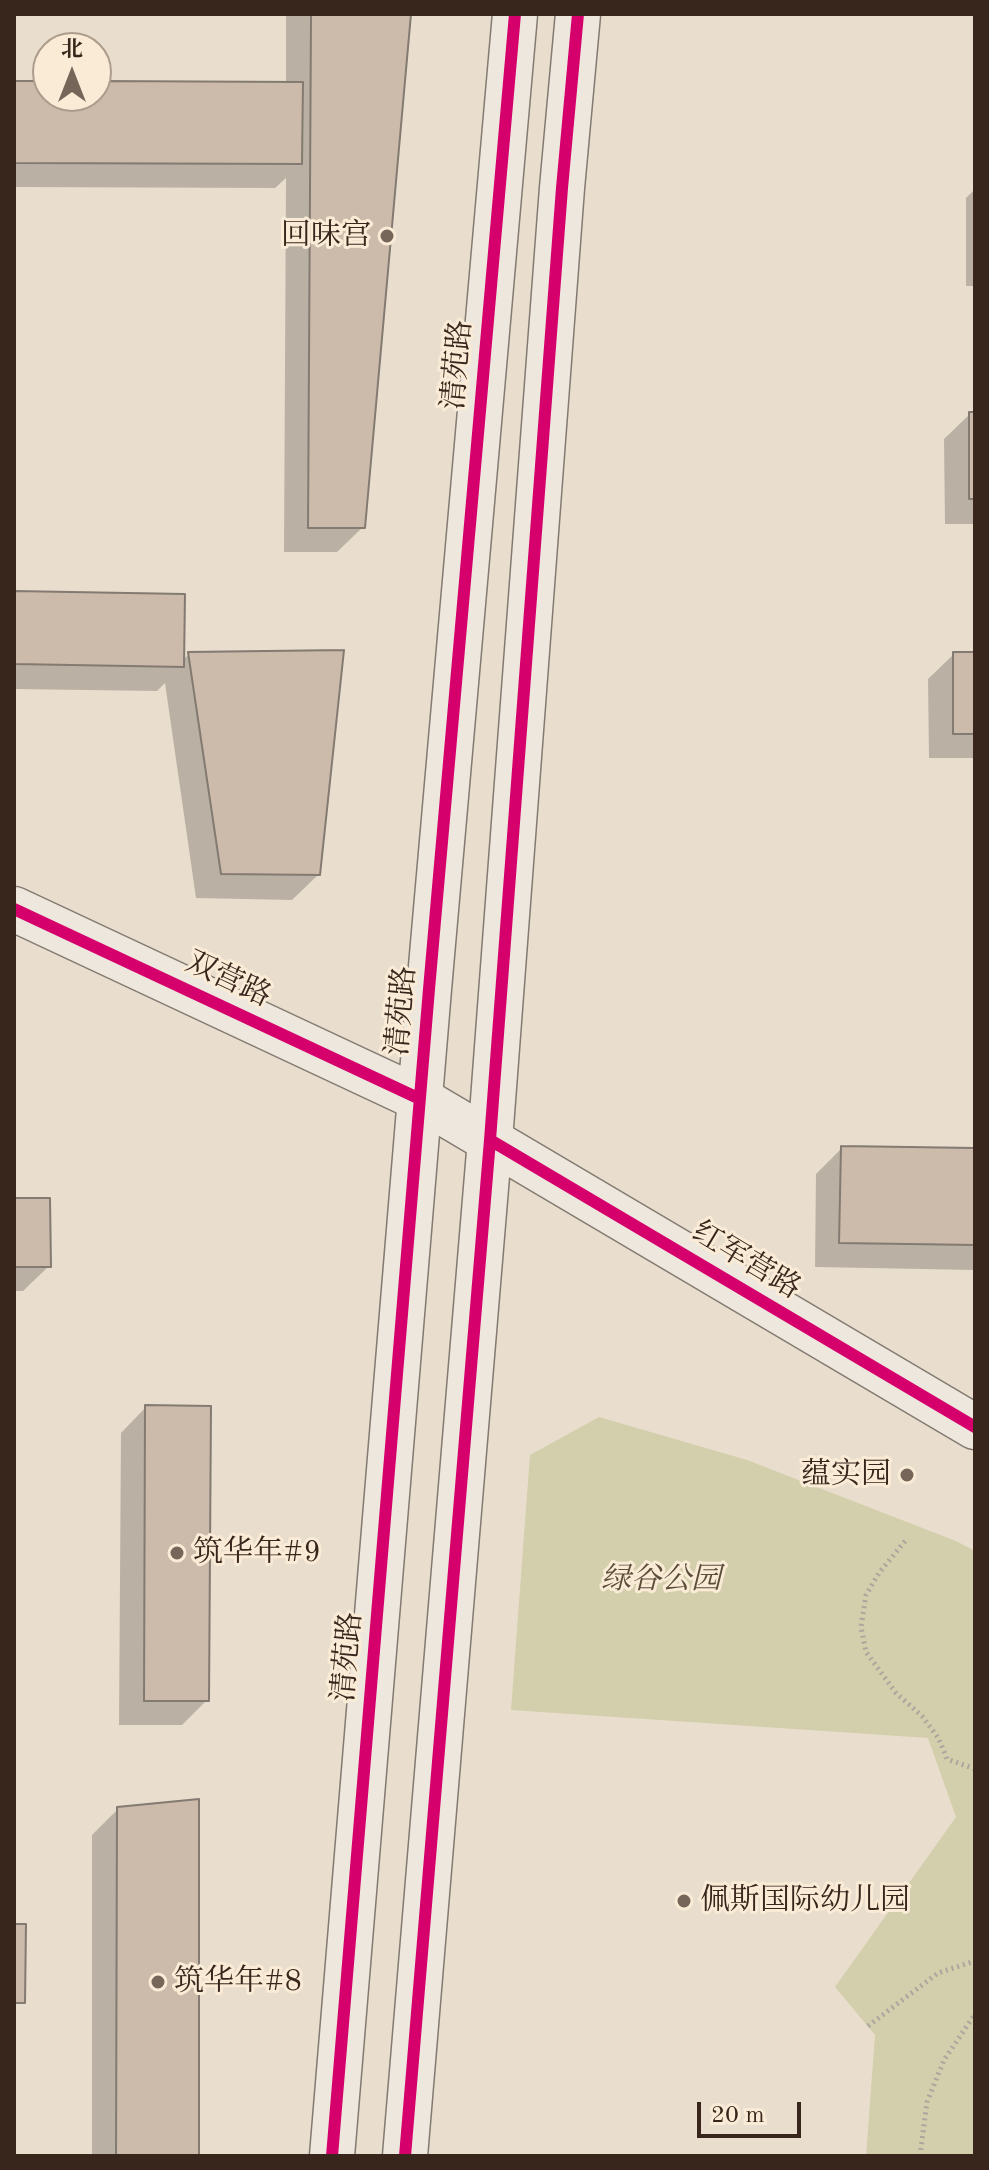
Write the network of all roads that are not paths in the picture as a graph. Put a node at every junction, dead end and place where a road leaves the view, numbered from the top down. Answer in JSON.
{"nodes":[{"id":1,"x":515,"y":14,"type":"edge"},
{"id":2,"x":578,"y":14,"type":"edge"},
{"id":3,"x":14,"y":909,"type":"edge"},
{"id":4,"x":420,"y":1099,"type":"junction"},
{"id":5,"x":490,"y":1140,"type":"junction"},
{"id":6,"x":975,"y":1427,"type":"edge"},
{"id":7,"x":332,"y":2156,"type":"edge"},
{"id":8,"x":405,"y":2156,"type":"edge"}],
"edges":[{"from":1,"to":4,"type":"main road","name":"清苑路"},
{"from":2,"to":5,"type":"main road"},
{"from":3,"to":4,"type":"main road","name":"双营路"},
{"from":4,"to":5,"type":"main road","name":"红军营路"},
{"from":4,"to":7,"type":"main road","name":"清苑路"},
{"from":5,"to":6,"type":"main road","name":"红军营路"},
{"from":5,"to":8,"type":"main road"}]}
